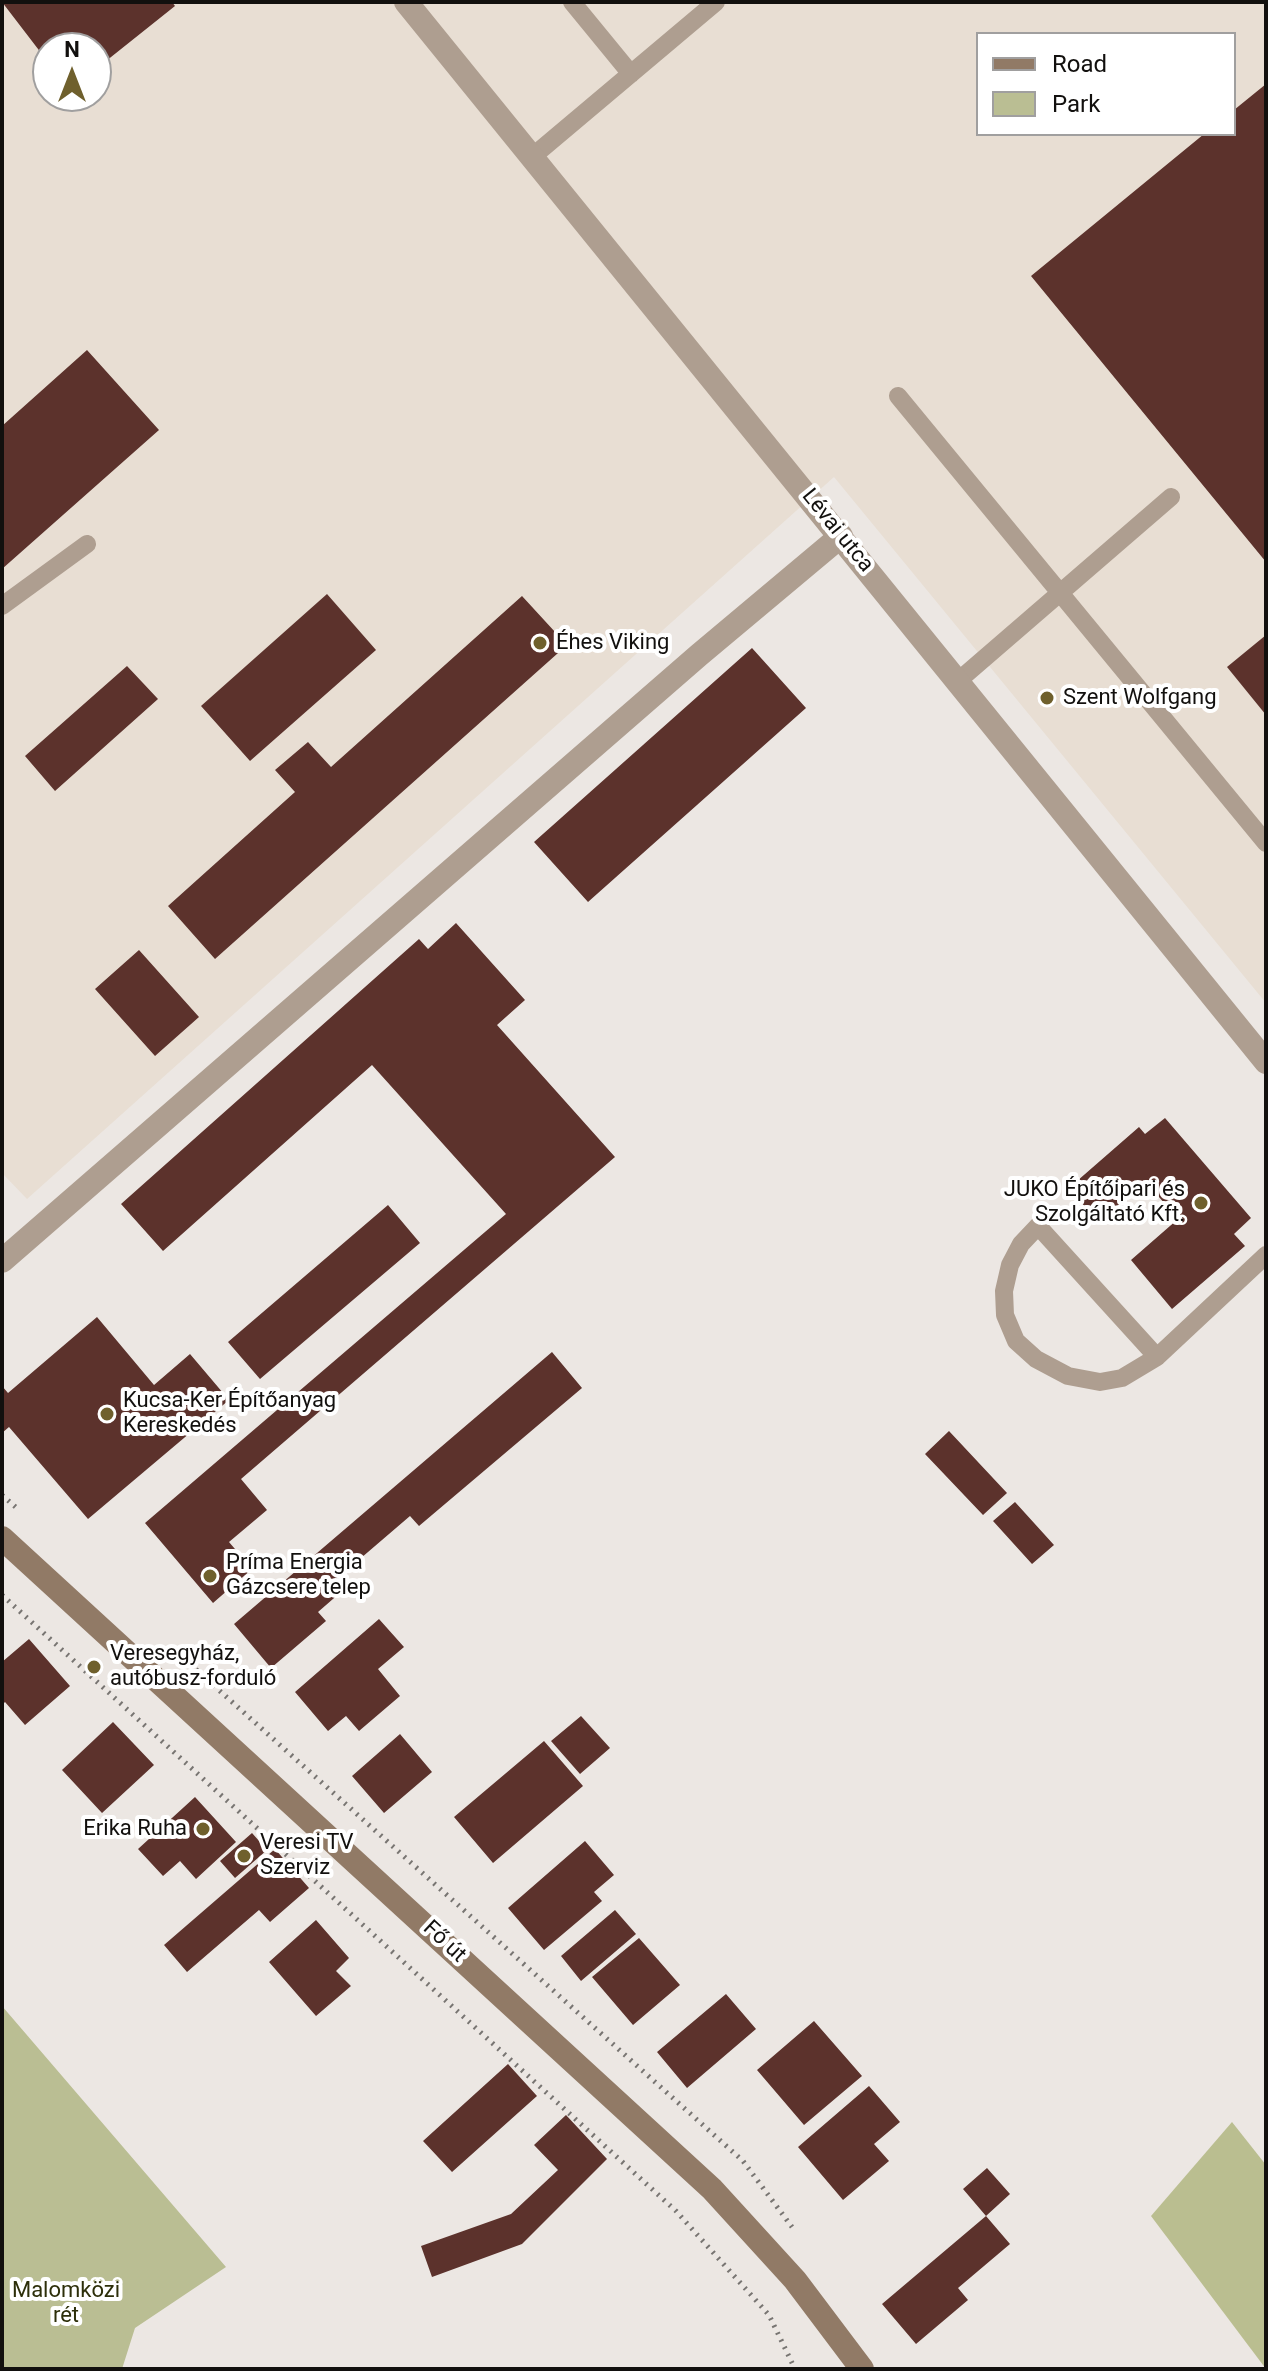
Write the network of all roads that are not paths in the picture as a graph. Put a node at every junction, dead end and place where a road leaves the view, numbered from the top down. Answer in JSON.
{"nodes":[{"id":1,"x":406,"y":2,"type":"edge"},
{"id":2,"x":572,"y":2,"type":"edge"},
{"id":3,"x":716,"y":2,"type":"edge"},
{"id":4,"x":631,"y":74,"type":"junction"},
{"id":5,"x":532,"y":157,"type":"junction"},
{"id":6,"x":898,"y":396,"type":"dead end"},
{"id":7,"x":1171,"y":497,"type":"dead end"},
{"id":8,"x":841,"y":536,"type":"junction"},
{"id":9,"x":87,"y":544,"type":"dead end"},
{"id":10,"x":1060,"y":593,"type":"junction"},
{"id":11,"x":2,"y":606,"type":"edge"},
{"id":12,"x":958,"y":681,"type":"junction"},
{"id":13,"x":1266,"y":843,"type":"edge"},
{"id":14,"x":1266,"y":1062,"type":"edge"},
{"id":15,"x":1266,"y":1255,"type":"edge"},
{"id":16,"x":2,"y":1261,"type":"edge"},
{"id":17,"x":1157,"y":1357,"type":"junction"},
{"id":18,"x":2,"y":1538,"type":"edge"},
{"id":19,"x":862,"y":2369,"type":"edge"}],
"edges":[{"from":1,"to":5,"type":"street","name":"Lévai utca"},
{"from":2,"to":4,"type":"lane"},
{"from":3,"to":4,"type":"lane"},
{"from":4,"to":5,"type":"lane"},
{"from":5,"to":8,"type":"street","name":"Lévai utca"},
{"from":6,"to":10,"type":"lane"},
{"from":7,"to":10,"type":"lane"},
{"from":8,"to":12,"type":"street","name":"Lévai utca"},
{"from":8,"to":16,"type":"street"},
{"from":9,"to":11,"type":"lane"},
{"from":10,"to":12,"type":"lane"},
{"from":10,"to":13,"type":"lane"},
{"from":12,"to":14,"type":"street","name":"Lévai utca"},
{"from":15,"to":17,"type":"lane"},
{"from":17,"to":17,"type":"lane"},
{"from":18,"to":19,"type":"main road","name":"Fő út"}]}
